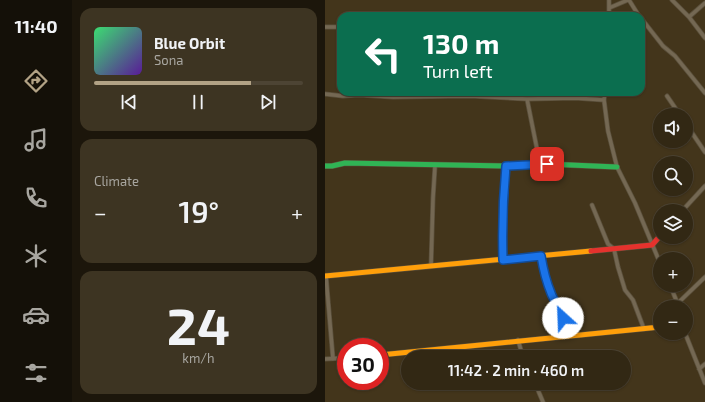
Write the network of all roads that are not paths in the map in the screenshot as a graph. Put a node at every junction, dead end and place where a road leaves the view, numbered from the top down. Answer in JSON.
{"nodes":[{"id":1,"x":609,"y":0,"type":"edge"},
{"id":2,"x":628,"y":0,"type":"edge"},
{"id":3,"x":672,"y":0,"type":"edge"},
{"id":4,"x":705,"y":3,"type":"edge"},
{"id":5,"x":609,"y":8,"type":"junction"},
{"id":6,"x":609,"y":12,"type":"edge"},
{"id":7,"x":636,"y":12,"type":"edge"},
{"id":8,"x":689,"y":17,"type":"junction"},
{"id":9,"x":645,"y":23,"type":"edge"},
{"id":10,"x":325,"y":27,"type":"edge"},
{"id":11,"x":337,"y":27,"type":"edge"},
{"id":12,"x":705,"y":38,"type":"edge"},
{"id":13,"x":705,"y":93,"type":"edge"},
{"id":14,"x":325,"y":94,"type":"edge"},
{"id":15,"x":337,"y":95,"type":"edge"},
{"id":16,"x":382,"y":96,"type":"edge"},
{"id":17,"x":470,"y":96,"type":"edge"},
{"id":18,"x":470,"y":96,"type":"edge"},
{"id":19,"x":604,"y":96,"type":"edge"},
{"id":20,"x":667,"y":96,"type":"dead end"},
{"id":21,"x":527,"y":98,"type":"junction"},
{"id":22,"x":604,"y":100,"type":"junction"},
{"id":23,"x":675,"y":108,"type":"edge"},
{"id":24,"x":693,"y":134,"type":"edge"},
{"id":25,"x":705,"y":152,"type":"edge"},
{"id":26,"x":540,"y":164,"type":"junction"},
{"id":27,"x":325,"y":166,"type":"edge"},
{"id":28,"x":435,"y":166,"type":"junction"},
{"id":29,"x":506,"y":166,"type":"junction"},
{"id":30,"x":617,"y":167,"type":"junction"},
{"id":31,"x":705,"y":186,"type":"edge"},
{"id":32,"x":687,"y":204,"type":"edge"},
{"id":33,"x":592,"y":205,"type":"dead end"},
{"id":34,"x":652,"y":245,"type":"junction"},
{"id":35,"x":614,"y":249,"type":"junction"},
{"id":36,"x":655,"y":252,"type":"edge"},
{"id":37,"x":541,"y":256,"type":"junction"},
{"id":38,"x":503,"y":260,"type":"junction"},
{"id":39,"x":431,"y":266,"type":"junction"},
{"id":40,"x":325,"y":276,"type":"edge"},
{"id":41,"x":705,"y":276,"type":"edge"},
{"id":42,"x":683,"y":300,"type":"edge"},
{"id":43,"x":653,"y":328,"type":"edge"},
{"id":44,"x":643,"y":329,"type":"junction"},
{"id":45,"x":569,"y":336,"type":"junction"},
{"id":46,"x":518,"y":340,"type":"junction"},
{"id":47,"x":688,"y":340,"type":"edge"},
{"id":48,"x":521,"y":350,"type":"edge"},
{"id":49,"x":389,"y":354,"type":"edge"},
{"id":50,"x":325,"y":359,"type":"edge"},
{"id":51,"x":333,"y":359,"type":"junction"},
{"id":52,"x":337,"y":359,"type":"edge"},
{"id":53,"x":705,"y":364,"type":"edge"},
{"id":54,"x":699,"y":369,"type":"junction"},
{"id":55,"x":705,"y":383,"type":"edge"},
{"id":56,"x":538,"y":390,"type":"edge"},
{"id":57,"x":543,"y":402,"type":"edge"}],
"edges":[{"from":1,"to":5,"type":"street"},
{"from":2,"to":5,"type":"street"},
{"from":2,"to":7,"type":"street"},
{"from":3,"to":8,"type":"street"},
{"from":4,"to":8,"type":"street"},
{"from":5,"to":6,"type":"street"},
{"from":8,"to":12,"type":"street"},
{"from":9,"to":13,"type":"street"},
{"from":10,"to":11,"type":"street"},
{"from":14,"to":15,"type":"street"},
{"from":16,"to":18,"type":"street"},
{"from":17,"to":21,"type":"street"},
{"from":19,"to":22,"type":"street"},
{"from":20,"to":23,"type":"street"},
{"from":21,"to":22,"type":"street"},
{"from":21,"to":26,"type":"street"},
{"from":22,"to":30,"type":"street"},
{"from":24,"to":25,"type":"street"},
{"from":26,"to":29,"type":"street"},
{"from":26,"to":30,"type":"street"},
{"from":27,"to":28,"type":"street"},
{"from":28,"to":29,"type":"street"},
{"from":28,"to":39,"type":"street"},
{"from":29,"to":38,"type":"street"},
{"from":30,"to":34,"type":"street"},
{"from":31,"to":32,"type":"street"},
{"from":33,"to":35,"type":"street"},
{"from":34,"to":35,"type":"street"},
{"from":34,"to":36,"type":"street"},
{"from":35,"to":37,"type":"street"},
{"from":35,"to":44,"type":"street"},
{"from":37,"to":38,"type":"street"},
{"from":37,"to":45,"type":"street"},
{"from":38,"to":39,"type":"street"},
{"from":39,"to":40,"type":"street"},
{"from":40,"to":51,"type":"street"},
{"from":41,"to":42,"type":"street"},
{"from":43,"to":44,"type":"street"},
{"from":44,"to":45,"type":"street"},
{"from":45,"to":46,"type":"street"},
{"from":46,"to":48,"type":"street"},
{"from":46,"to":49,"type":"street"},
{"from":47,"to":54,"type":"street"},
{"from":50,"to":51,"type":"street"},
{"from":51,"to":52,"type":"street"},
{"from":53,"to":54,"type":"street"},
{"from":54,"to":55,"type":"street"},
{"from":56,"to":57,"type":"street"}]}
